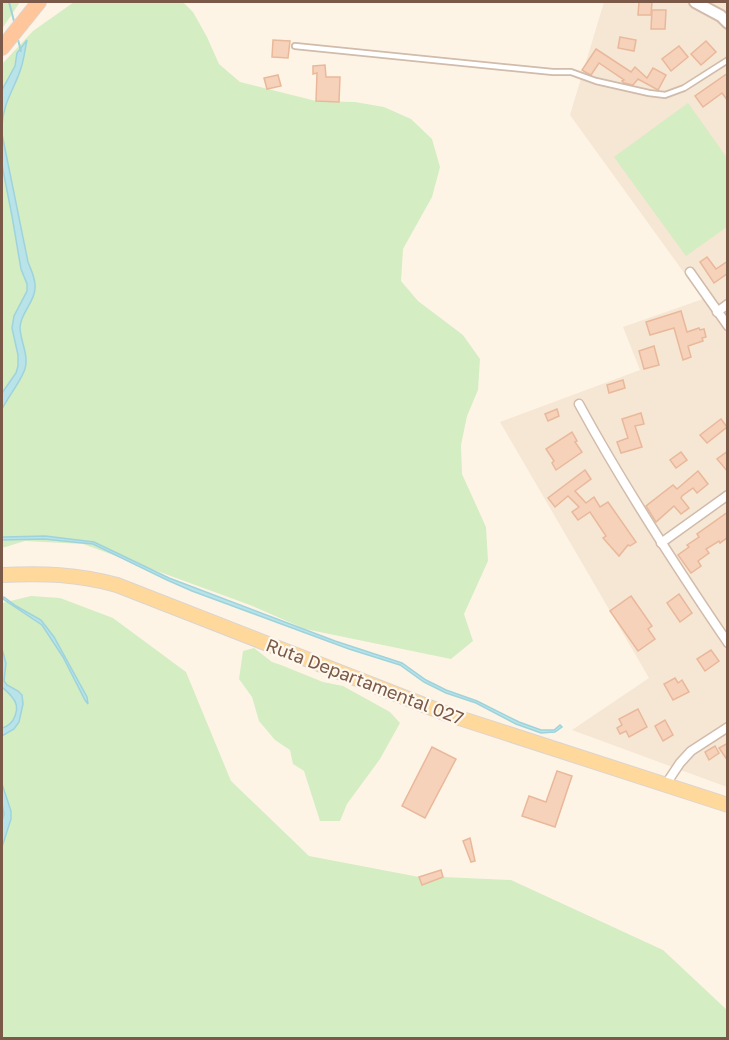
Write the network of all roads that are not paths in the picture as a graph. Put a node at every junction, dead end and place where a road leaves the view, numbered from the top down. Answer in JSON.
{"nodes":[{"id":1,"x":39,"y":2,"type":"edge"},
{"id":2,"x":694,"y":2,"type":"edge"},
{"id":3,"x":728,"y":22,"type":"edge"},
{"id":4,"x":295,"y":46,"type":"dead end"},
{"id":5,"x":2,"y":48,"type":"edge"},
{"id":6,"x":728,"y":60,"type":"edge"},
{"id":7,"x":690,"y":272,"type":"dead end"},
{"id":8,"x":728,"y":304,"type":"edge"},
{"id":9,"x":717,"y":312,"type":"junction"},
{"id":10,"x":728,"y":326,"type":"edge"},
{"id":11,"x":579,"y":404,"type":"dead end"},
{"id":12,"x":728,"y":495,"type":"edge"},
{"id":13,"x":661,"y":543,"type":"junction"},
{"id":14,"x":2,"y":575,"type":"edge"},
{"id":15,"x":728,"y":643,"type":"edge"},
{"id":16,"x":728,"y":727,"type":"edge"},
{"id":17,"x":666,"y":784,"type":"junction"},
{"id":18,"x":728,"y":805,"type":"edge"}],
"edges":[{"from":1,"to":5,"type":"highway"},
{"from":2,"to":3,"type":"street"},
{"from":4,"to":6,"type":"lane"},
{"from":7,"to":9,"type":"street"},
{"from":8,"to":9,"type":"street"},
{"from":9,"to":10,"type":"street"},
{"from":11,"to":13,"type":"street"},
{"from":12,"to":13,"type":"street"},
{"from":13,"to":15,"type":"street"},
{"from":14,"to":17,"type":"main road","name":"Ruta Departamental 027"},
{"from":16,"to":17,"type":"street"},
{"from":17,"to":18,"type":"main road","name":"Ruta Departamental 027"}]}
